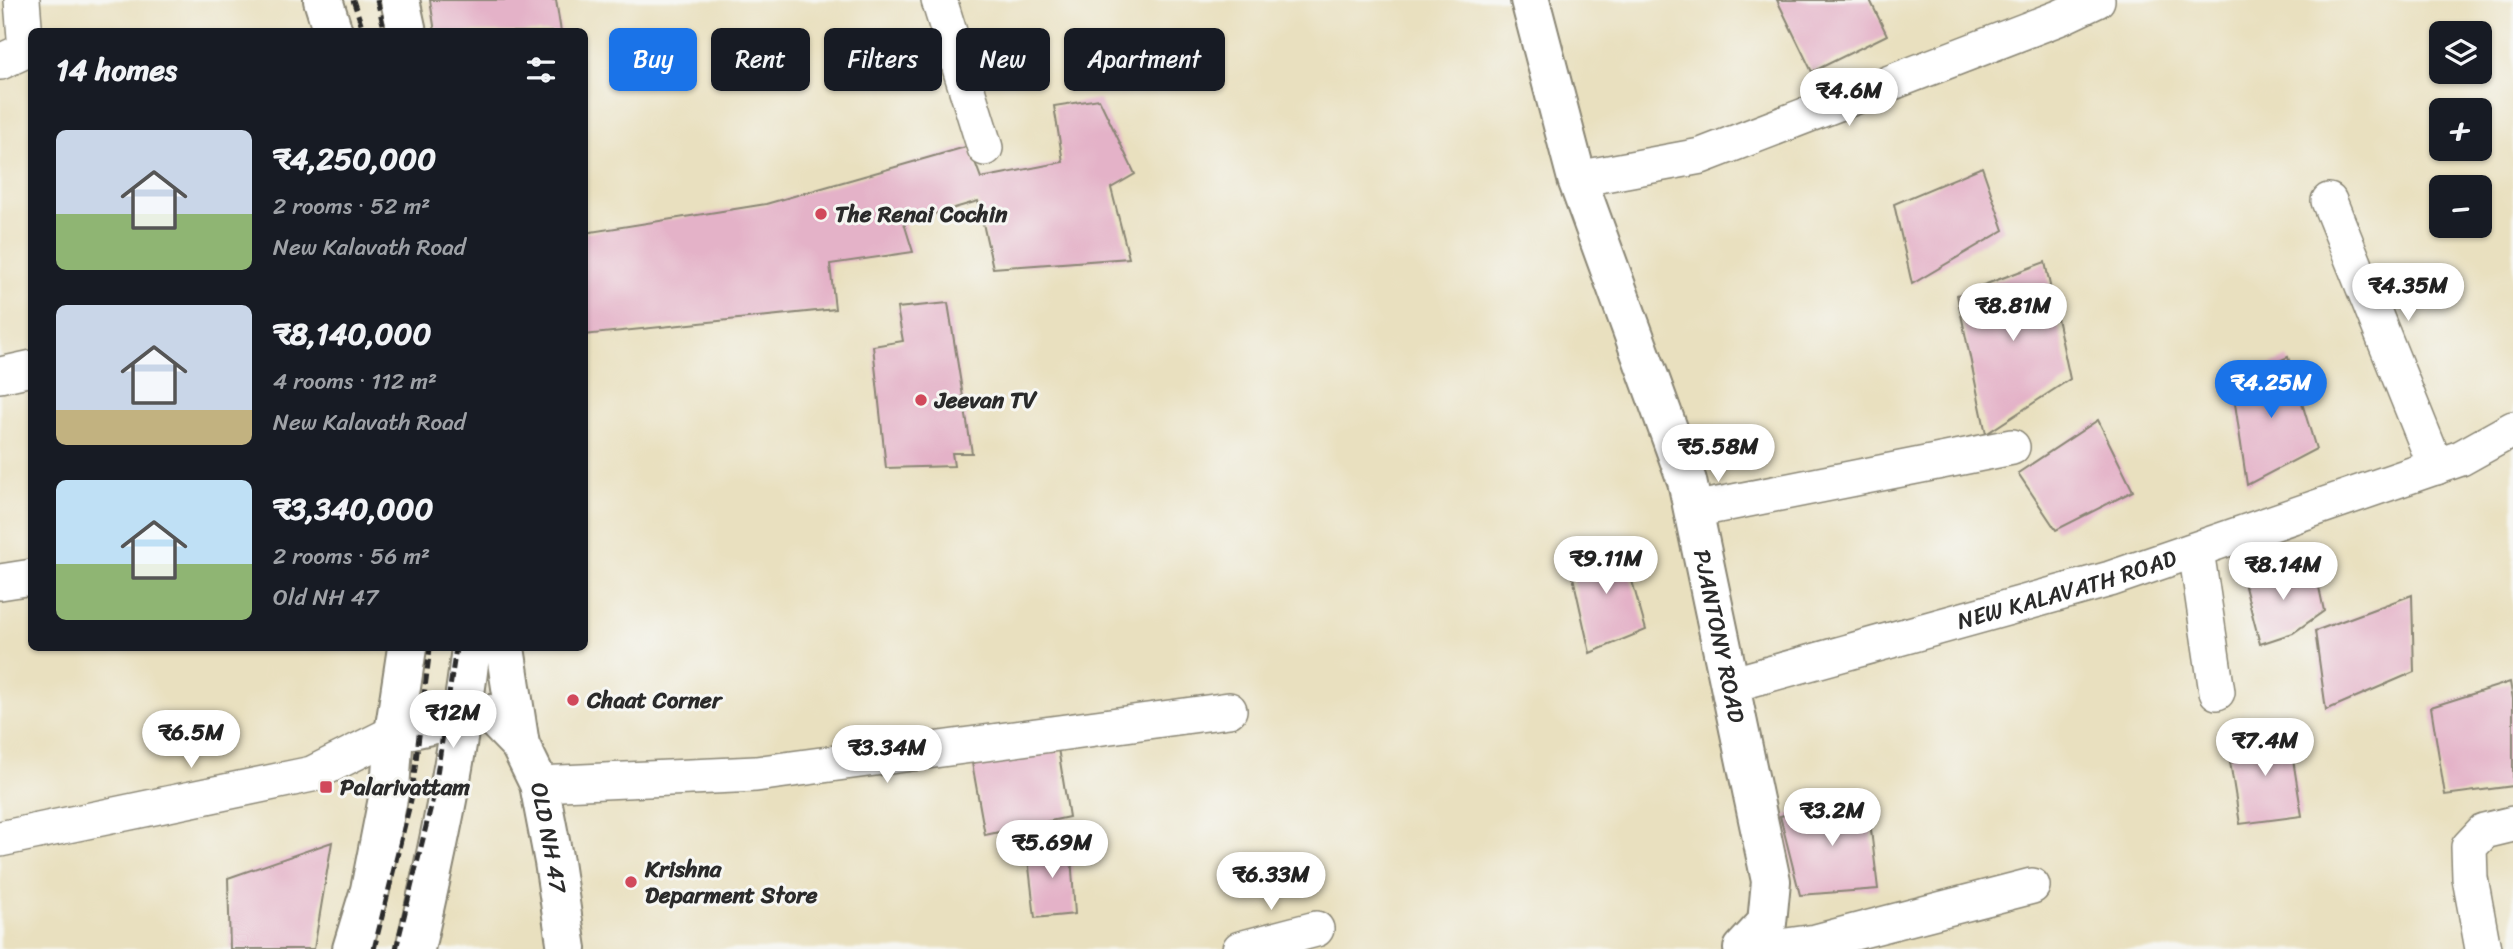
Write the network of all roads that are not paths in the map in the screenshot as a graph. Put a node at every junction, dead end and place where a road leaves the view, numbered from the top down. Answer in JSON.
{"nodes":[{"id":1,"x":22,"y":0,"type":"edge"},
{"id":2,"x":323,"y":0,"type":"edge"},
{"id":3,"x":400,"y":0,"type":"edge"},
{"id":4,"x":939,"y":0,"type":"edge"},
{"id":5,"x":1530,"y":0,"type":"edge"},
{"id":6,"x":2097,"y":0,"type":"edge"},
{"id":7,"x":332,"y":28,"type":"edge"},
{"id":8,"x":406,"y":28,"type":"edge"},
{"id":9,"x":0,"y":62,"type":"edge"},
{"id":10,"x":985,"y":148,"type":"dead end"},
{"id":11,"x":1577,"y":179,"type":"junction"},
{"id":12,"x":2329,"y":201,"type":"dead end"},
{"id":13,"x":28,"y":369,"type":"edge"},
{"id":14,"x":0,"y":375,"type":"edge"},
{"id":15,"x":2513,"y":429,"type":"edge"},
{"id":16,"x":2012,"y":447,"type":"dead end"},
{"id":17,"x":2436,"y":467,"type":"junction"},
{"id":18,"x":1693,"y":510,"type":"junction"},
{"id":19,"x":2196,"y":550,"type":"junction"},
{"id":20,"x":28,"y":578,"type":"edge"},
{"id":21,"x":0,"y":582,"type":"edge"},
{"id":22,"x":407,"y":651,"type":"edge"},
{"id":23,"x":471,"y":651,"type":"edge"},
{"id":24,"x":505,"y":651,"type":"edge"},
{"id":25,"x":1730,"y":685,"type":"junction"},
{"id":26,"x":2217,"y":692,"type":"dead end"},
{"id":27,"x":1228,"y":710,"type":"dead end"},
{"id":28,"x":463,"y":718,"type":"junction"},
{"id":29,"x":394,"y":733,"type":"junction"},
{"id":30,"x":520,"y":745,"type":"junction"},
{"id":31,"x":539,"y":784,"type":"junction"},
{"id":32,"x":2513,"y":824,"type":"edge"},
{"id":33,"x":0,"y":839,"type":"edge"},
{"id":34,"x":2032,"y":886,"type":"dead end"},
{"id":35,"x":1316,"y":929,"type":"dead end"},
{"id":36,"x":1747,"y":945,"type":"edge"},
{"id":37,"x":352,"y":949,"type":"edge"},
{"id":38,"x":415,"y":949,"type":"edge"},
{"id":39,"x":567,"y":949,"type":"edge"},
{"id":40,"x":1240,"y":949,"type":"edge"},
{"id":41,"x":2483,"y":949,"type":"edge"}],
"edges":[{"from":1,"to":9,"type":"street"},
{"from":2,"to":7,"type":"street"},
{"from":3,"to":8,"type":"street"},
{"from":4,"to":10,"type":"street"},
{"from":5,"to":11,"type":"street","name":"PJANTONY ROAD"},
{"from":6,"to":11,"type":"street"},
{"from":11,"to":18,"type":"street","name":"PJANTONY ROAD"},
{"from":12,"to":17,"type":"street"},
{"from":13,"to":14,"type":"street"},
{"from":15,"to":17,"type":"street","name":"NEW KALAVATH ROAD"},
{"from":16,"to":18,"type":"street"},
{"from":17,"to":19,"type":"street","name":"NEW KALAVATH ROAD"},
{"from":18,"to":25,"type":"street","name":"PJANTONY ROAD"},
{"from":19,"to":25,"type":"street","name":"NEW KALAVATH ROAD"},
{"from":19,"to":26,"type":"street"},
{"from":20,"to":21,"type":"street"},
{"from":22,"to":29,"type":"street"},
{"from":23,"to":28,"type":"street"},
{"from":24,"to":30,"type":"street","name":"OLD NH 47"},
{"from":25,"to":36,"type":"street","name":"PJANTONY ROAD"},
{"from":27,"to":31,"type":"street"},
{"from":28,"to":29,"type":"street"},
{"from":28,"to":30,"type":"street"},
{"from":28,"to":38,"type":"street"},
{"from":29,"to":33,"type":"street"},
{"from":29,"to":37,"type":"street"},
{"from":30,"to":31,"type":"street","name":"OLD NH 47"},
{"from":31,"to":39,"type":"street","name":"OLD NH 47"},
{"from":32,"to":41,"type":"street"},
{"from":34,"to":36,"type":"street"},
{"from":35,"to":40,"type":"street"}]}
